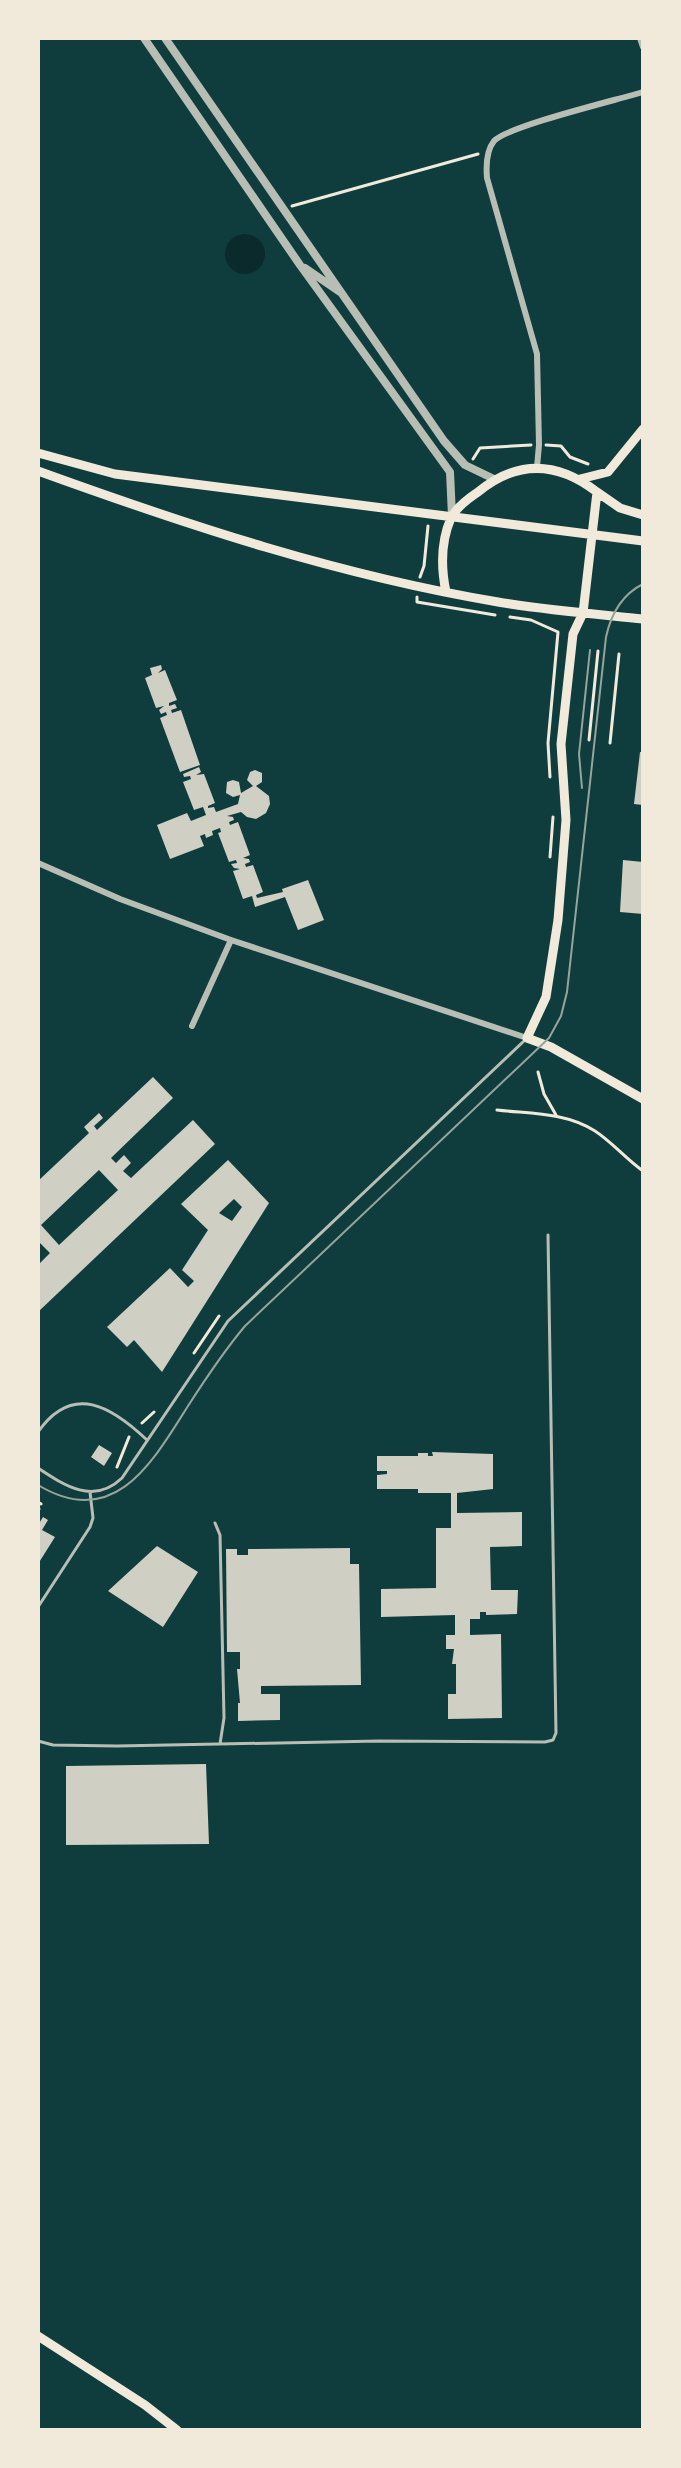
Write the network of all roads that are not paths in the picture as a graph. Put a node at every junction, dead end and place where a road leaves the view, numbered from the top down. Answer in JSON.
{"nodes":[{"id":1,"x":144,"y":38,"type":"edge"},
{"id":2,"x":165,"y":38,"type":"edge"},
{"id":3,"x":640,"y":38,"type":"edge"},
{"id":4,"x":643,"y":47,"type":"edge"},
{"id":5,"x":643,"y":92,"type":"edge"},
{"id":6,"x":300,"y":265,"type":"junction"},
{"id":7,"x":344,"y":295,"type":"junction"},
{"id":8,"x":643,"y":429,"type":"edge"},
{"id":9,"x":38,"y":453,"type":"edge"},
{"id":10,"x":537,"y":467,"type":"junction"},
{"id":11,"x":38,"y":471,"type":"edge"},
{"id":12,"x":494,"y":479,"type":"junction"},
{"id":13,"x":580,"y":479,"type":"junction"},
{"id":14,"x":597,"y":492,"type":"junction"},
{"id":15,"x":643,"y":515,"type":"edge"},
{"id":16,"x":452,"y":516,"type":"junction"},
{"id":17,"x":593,"y":535,"type":"junction"},
{"id":18,"x":643,"y":541,"type":"edge"},
{"id":19,"x":446,"y":592,"type":"junction"},
{"id":20,"x":583,"y":613,"type":"junction"},
{"id":21,"x":643,"y":619,"type":"edge"},
{"id":22,"x":38,"y":863,"type":"edge"},
{"id":23,"x":231,"y":940,"type":"junction"},
{"id":24,"x":192,"y":1026,"type":"dead end"},
{"id":25,"x":527,"y":1038,"type":"junction"},
{"id":26,"x":643,"y":1099,"type":"edge"},
{"id":27,"x":548,"y":1235,"type":"dead end"},
{"id":28,"x":38,"y":1432,"type":"edge"},
{"id":29,"x":147,"y":1440,"type":"junction"},
{"id":30,"x":38,"y":1468,"type":"edge"},
{"id":31,"x":90,"y":1492,"type":"junction"},
{"id":32,"x":215,"y":1523,"type":"dead end"},
{"id":33,"x":38,"y":1607,"type":"edge"},
{"id":34,"x":38,"y":1741,"type":"edge"},
{"id":35,"x":220,"y":1744,"type":"junction"},
{"id":36,"x":38,"y":2336,"type":"edge"},
{"id":37,"x":177,"y":2430,"type":"edge"}],
"edges":[{"from":1,"to":6,"type":"street"},
{"from":2,"to":7,"type":"street"},
{"from":3,"to":4,"type":"street"},
{"from":5,"to":10,"type":"street"},
{"from":6,"to":7,"type":"street"},
{"from":6,"to":16,"type":"street"},
{"from":7,"to":12,"type":"street"},
{"from":8,"to":13,"type":"main road"},
{"from":9,"to":16,"type":"main road"},
{"from":10,"to":12,"type":"main road"},
{"from":10,"to":13,"type":"main road"},
{"from":11,"to":19,"type":"main road"},
{"from":12,"to":16,"type":"main road"},
{"from":13,"to":14,"type":"main road"},
{"from":14,"to":15,"type":"main road"},
{"from":14,"to":17,"type":"main road"},
{"from":16,"to":17,"type":"main road"},
{"from":16,"to":19,"type":"main road"},
{"from":17,"to":18,"type":"main road"},
{"from":17,"to":20,"type":"main road"},
{"from":19,"to":20,"type":"main road"},
{"from":20,"to":21,"type":"main road"},
{"from":20,"to":25,"type":"main road"},
{"from":22,"to":23,"type":"street"},
{"from":23,"to":24,"type":"street"},
{"from":23,"to":25,"type":"street"},
{"from":25,"to":26,"type":"main road"},
{"from":25,"to":29,"type":"lane"},
{"from":27,"to":35,"type":"lane"},
{"from":28,"to":29,"type":"lane"},
{"from":29,"to":31,"type":"lane"},
{"from":30,"to":31,"type":"lane"},
{"from":31,"to":33,"type":"lane"},
{"from":32,"to":35,"type":"lane"},
{"from":34,"to":35,"type":"lane"},
{"from":36,"to":37,"type":"main road"}]}
